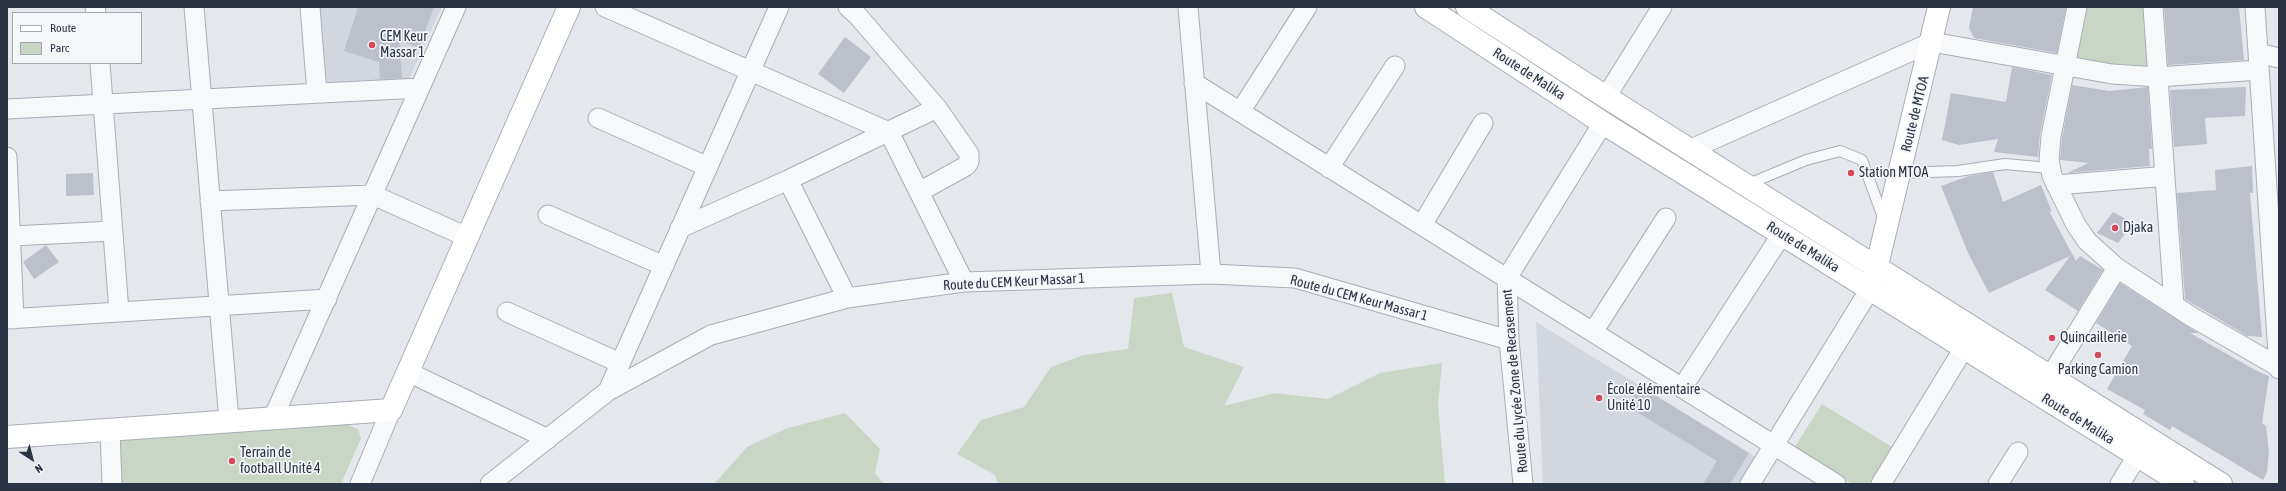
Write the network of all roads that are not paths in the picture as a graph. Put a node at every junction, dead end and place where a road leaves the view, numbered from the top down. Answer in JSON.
{"nodes":[{"id":1,"x":194,"y":7,"type":"edge"},
{"id":2,"x":310,"y":7,"type":"edge"},
{"id":3,"x":456,"y":7,"type":"edge"},
{"id":4,"x":569,"y":7,"type":"edge"},
{"id":5,"x":605,"y":7,"type":"edge"},
{"id":6,"x":779,"y":7,"type":"edge"},
{"id":7,"x":848,"y":7,"type":"edge"},
{"id":8,"x":1188,"y":7,"type":"edge"},
{"id":9,"x":1307,"y":7,"type":"edge"},
{"id":10,"x":1426,"y":7,"type":"edge"},
{"id":11,"x":1467,"y":7,"type":"edge"},
{"id":12,"x":1662,"y":7,"type":"edge"},
{"id":13,"x":1940,"y":7,"type":"edge"},
{"id":14,"x":2077,"y":7,"type":"edge"},
{"id":15,"x":2153,"y":7,"type":"edge"},
{"id":16,"x":2255,"y":7,"type":"edge"},
{"id":17,"x":1932,"y":42,"type":"junction"},
{"id":18,"x":2279,"y":58,"type":"edge"},
{"id":19,"x":2258,"y":61,"type":"junction"},
{"id":20,"x":100,"y":64,"type":"edge"},
{"id":21,"x":1396,"y":66,"type":"dead end"},
{"id":22,"x":2066,"y":66,"type":"junction"},
{"id":23,"x":751,"y":71,"type":"junction"},
{"id":24,"x":2158,"y":77,"type":"junction"},
{"id":25,"x":1194,"y":83,"type":"junction"},
{"id":26,"x":420,"y":88,"type":"junction"},
{"id":27,"x":317,"y":93,"type":"junction"},
{"id":28,"x":1606,"y":97,"type":"junction"},
{"id":29,"x":201,"y":99,"type":"junction"},
{"id":30,"x":103,"y":104,"type":"junction"},
{"id":31,"x":937,"y":108,"type":"junction"},
{"id":32,"x":7,"y":109,"type":"edge"},
{"id":33,"x":1240,"y":112,"type":"junction"},
{"id":34,"x":598,"y":118,"type":"dead end"},
{"id":35,"x":1483,"y":122,"type":"dead end"},
{"id":36,"x":1603,"y":123,"type":"junction"},
{"id":37,"x":889,"y":132,"type":"junction"},
{"id":38,"x":1689,"y":150,"type":"junction"},
{"id":39,"x":7,"y":157,"type":"edge"},
{"id":40,"x":708,"y":167,"type":"junction"},
{"id":41,"x":1329,"y":168,"type":"junction"},
{"id":42,"x":2272,"y":169,"type":"edge"},
{"id":43,"x":1900,"y":173,"type":"junction"},
{"id":44,"x":2164,"y":174,"type":"junction"},
{"id":45,"x":2053,"y":176,"type":"junction"},
{"id":46,"x":788,"y":180,"type":"junction"},
{"id":47,"x":1746,"y":185,"type":"junction"},
{"id":48,"x":919,"y":192,"type":"junction"},
{"id":49,"x":373,"y":195,"type":"junction"},
{"id":50,"x":210,"y":201,"type":"junction"},
{"id":51,"x":548,"y":215,"type":"dead end"},
{"id":52,"x":1666,"y":218,"type":"dead end"},
{"id":53,"x":1422,"y":226,"type":"junction"},
{"id":54,"x":680,"y":228,"type":"junction"},
{"id":55,"x":1887,"y":228,"type":"junction"},
{"id":56,"x":113,"y":231,"type":"junction"},
{"id":57,"x":1782,"y":234,"type":"junction"},
{"id":58,"x":12,"y":236,"type":"junction"},
{"id":59,"x":467,"y":237,"type":"junction"},
{"id":60,"x":664,"y":266,"type":"junction"},
{"id":61,"x":1878,"y":268,"type":"junction"},
{"id":62,"x":2117,"y":268,"type":"junction"},
{"id":63,"x":1211,"y":274,"type":"junction"},
{"id":64,"x":1507,"y":278,"type":"junction"},
{"id":65,"x":964,"y":282,"type":"junction"},
{"id":66,"x":1870,"y":289,"type":"junction"},
{"id":67,"x":847,"y":298,"type":"junction"},
{"id":68,"x":327,"y":299,"type":"junction"},
{"id":69,"x":2174,"y":305,"type":"junction"},
{"id":70,"x":219,"y":306,"type":"junction"},
{"id":71,"x":119,"y":312,"type":"junction"},
{"id":72,"x":506,"y":312,"type":"dead end"},
{"id":73,"x":11,"y":319,"type":"edge"},
{"id":74,"x":1594,"y":332,"type":"junction"},
{"id":75,"x":1509,"y":340,"type":"junction"},
{"id":76,"x":1964,"y":348,"type":"junction"},
{"id":77,"x":620,"y":363,"type":"junction"},
{"id":78,"x":2279,"y":368,"type":"edge"},
{"id":79,"x":408,"y":372,"type":"junction"},
{"id":80,"x":2050,"y":377,"type":"junction"},
{"id":81,"x":1682,"y":388,"type":"junction"},
{"id":82,"x":608,"y":391,"type":"junction"},
{"id":83,"x":391,"y":410,"type":"junction"},
{"id":84,"x":273,"y":418,"type":"junction"},
{"id":85,"x":229,"y":421,"type":"junction"},
{"id":86,"x":110,"y":430,"type":"junction"},
{"id":87,"x":7,"y":437,"type":"edge"},
{"id":88,"x":548,"y":439,"type":"junction"},
{"id":89,"x":1774,"y":445,"type":"junction"},
{"id":90,"x":2018,"y":452,"type":"dead end"},
{"id":91,"x":2137,"y":456,"type":"junction"},
{"id":92,"x":112,"y":484,"type":"edge"},
{"id":93,"x":360,"y":484,"type":"edge"},
{"id":94,"x":490,"y":484,"type":"edge"},
{"id":95,"x":1523,"y":484,"type":"edge"},
{"id":96,"x":1750,"y":484,"type":"edge"},
{"id":97,"x":1836,"y":484,"type":"edge"},
{"id":98,"x":1880,"y":484,"type":"edge"},
{"id":99,"x":1998,"y":484,"type":"edge"},
{"id":100,"x":2120,"y":484,"type":"edge"},
{"id":101,"x":2182,"y":484,"type":"edge"},
{"id":102,"x":2221,"y":484,"type":"edge"}],
"edges":[{"from":1,"to":29,"type":"street"},
{"from":2,"to":27,"type":"street"},
{"from":3,"to":26,"type":"street"},
{"from":4,"to":59,"type":"main road"},
{"from":5,"to":23,"type":"street"},
{"from":6,"to":23,"type":"street"},
{"from":7,"to":31,"type":"street"},
{"from":8,"to":25,"type":"street"},
{"from":9,"to":33,"type":"street"},
{"from":10,"to":36,"type":"main road","name":"Route de Malika"},
{"from":11,"to":28,"type":"main road","name":"Route de Malika"},
{"from":12,"to":28,"type":"street"},
{"from":13,"to":17,"type":"main road","name":"Route de MTOA"},
{"from":14,"to":22,"type":"street"},
{"from":15,"to":24,"type":"street"},
{"from":16,"to":19,"type":"street"},
{"from":17,"to":22,"type":"street"},
{"from":17,"to":38,"type":"street"},
{"from":17,"to":43,"type":"main road","name":"Route de MTOA"},
{"from":18,"to":19,"type":"street"},
{"from":19,"to":24,"type":"street"},
{"from":19,"to":42,"type":"street"},
{"from":20,"to":30,"type":"street"},
{"from":21,"to":41,"type":"street"},
{"from":22,"to":24,"type":"street"},
{"from":22,"to":45,"type":"street"},
{"from":23,"to":37,"type":"street"},
{"from":23,"to":40,"type":"street"},
{"from":24,"to":44,"type":"street"},
{"from":25,"to":33,"type":"street"},
{"from":25,"to":63,"type":"street"},
{"from":26,"to":27,"type":"street"},
{"from":26,"to":49,"type":"street"},
{"from":27,"to":29,"type":"street"},
{"from":28,"to":38,"type":"main road","name":"Route de Malika"},
{"from":29,"to":30,"type":"street"},
{"from":29,"to":50,"type":"street"},
{"from":30,"to":32,"type":"street"},
{"from":30,"to":56,"type":"street"},
{"from":31,"to":37,"type":"street"},
{"from":31,"to":48,"type":"street"},
{"from":33,"to":41,"type":"street"},
{"from":34,"to":40,"type":"street"},
{"from":35,"to":53,"type":"street"},
{"from":36,"to":57,"type":"main road","name":"Route de Malika"},
{"from":36,"to":64,"type":"street"},
{"from":37,"to":46,"type":"street"},
{"from":37,"to":48,"type":"street"},
{"from":38,"to":47,"type":"main road","name":"Route de Malika"},
{"from":39,"to":58,"type":"street"},
{"from":40,"to":54,"type":"street"},
{"from":41,"to":53,"type":"street"},
{"from":42,"to":78,"type":"street"},
{"from":43,"to":45,"type":"lane"},
{"from":43,"to":55,"type":"main road","name":"Route de MTOA"},
{"from":44,"to":45,"type":"street"},
{"from":44,"to":69,"type":"street"},
{"from":45,"to":62,"type":"street"},
{"from":46,"to":54,"type":"street"},
{"from":46,"to":67,"type":"street"},
{"from":47,"to":55,"type":"lane"},
{"from":47,"to":61,"type":"main road","name":"Route de Malika"},
{"from":48,"to":65,"type":"street"},
{"from":49,"to":50,"type":"street"},
{"from":49,"to":59,"type":"street"},
{"from":49,"to":68,"type":"street"},
{"from":50,"to":70,"type":"street"},
{"from":51,"to":60,"type":"street"},
{"from":52,"to":74,"type":"street"},
{"from":53,"to":64,"type":"street"},
{"from":54,"to":60,"type":"street"},
{"from":55,"to":61,"type":"main road","name":"Route de MTOA"},
{"from":56,"to":58,"type":"street"},
{"from":56,"to":71,"type":"street"},
{"from":57,"to":66,"type":"main road","name":"Route de Malika"},
{"from":57,"to":81,"type":"street"},
{"from":58,"to":73,"type":"street"},
{"from":59,"to":79,"type":"main road"},
{"from":60,"to":77,"type":"street"},
{"from":61,"to":66,"type":"main road","name":"Route de MTOA"},
{"from":61,"to":80,"type":"main road","name":"Route de Malika"},
{"from":62,"to":69,"type":"street"},
{"from":62,"to":80,"type":"street"},
{"from":63,"to":65,"type":"street","name":"Route du CEM Keur Massar 1"},
{"from":63,"to":75,"type":"street","name":"Route du CEM Keur Massar 1"},
{"from":64,"to":74,"type":"street"},
{"from":64,"to":75,"type":"street","name":"Route du Lycée Zone de Recasement"},
{"from":65,"to":67,"type":"street","name":"Route du CEM Keur Massar 1"},
{"from":66,"to":76,"type":"main road","name":"Route de Malika"},
{"from":66,"to":89,"type":"street"},
{"from":67,"to":82,"type":"street","name":"Route du CEM Keur Massar 1"},
{"from":68,"to":70,"type":"street"},
{"from":68,"to":84,"type":"street"},
{"from":69,"to":78,"type":"street"},
{"from":70,"to":71,"type":"street"},
{"from":70,"to":85,"type":"street"},
{"from":71,"to":73,"type":"street"},
{"from":72,"to":77,"type":"street"},
{"from":74,"to":81,"type":"street"},
{"from":75,"to":95,"type":"street","name":"Route du Lycée Zone de Recasement"},
{"from":76,"to":91,"type":"main road","name":"Route de Malika"},
{"from":76,"to":98,"type":"street"},
{"from":77,"to":82,"type":"street"},
{"from":79,"to":83,"type":"main road"},
{"from":79,"to":88,"type":"street"},
{"from":80,"to":102,"type":"main road","name":"Route de Malika"},
{"from":81,"to":89,"type":"street"},
{"from":82,"to":88,"type":"street","name":"Route du CEM Keur Massar 1"},
{"from":83,"to":84,"type":"main road"},
{"from":83,"to":93,"type":"street"},
{"from":84,"to":85,"type":"main road"},
{"from":85,"to":86,"type":"main road"},
{"from":86,"to":87,"type":"main road"},
{"from":86,"to":92,"type":"street"},
{"from":88,"to":94,"type":"street","name":"Route du CEM Keur Massar 1"},
{"from":89,"to":96,"type":"street"},
{"from":89,"to":97,"type":"street"},
{"from":90,"to":99,"type":"street"},
{"from":91,"to":100,"type":"street"},
{"from":91,"to":101,"type":"main road","name":"Route de Malika"}]}
